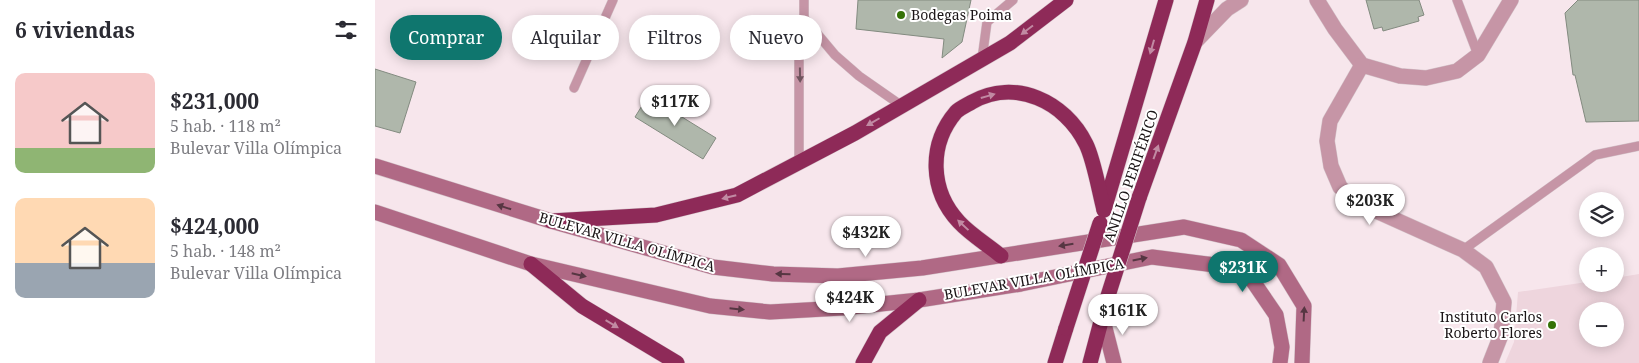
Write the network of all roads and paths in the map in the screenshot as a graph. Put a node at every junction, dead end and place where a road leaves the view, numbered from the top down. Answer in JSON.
{"nodes":[{"id":1,"x":613,"y":0,"type":"edge"},
{"id":2,"x":804,"y":0,"type":"edge"},
{"id":3,"x":1013,"y":0,"type":"edge"},
{"id":4,"x":1066,"y":0,"type":"edge"},
{"id":5,"x":1166,"y":0,"type":"edge"},
{"id":6,"x":1207,"y":0,"type":"edge"},
{"id":7,"x":1241,"y":0,"type":"edge"},
{"id":8,"x":1317,"y":0,"type":"edge"},
{"id":9,"x":1457,"y":0,"type":"edge"},
{"id":10,"x":1511,"y":0,"type":"edge"},
{"id":11,"x":804,"y":15,"type":"edge"},
{"id":12,"x":822,"y":39,"type":"edge"},
{"id":13,"x":1195,"y":42,"type":"junction"},
{"id":14,"x":1478,"y":55,"type":"junction"},
{"id":15,"x":982,"y":59,"type":"junction"},
{"id":16,"x":799,"y":60,"type":"edge"},
{"id":17,"x":1362,"y":66,"type":"junction"},
{"id":18,"x":574,"y":88,"type":"dead end"},
{"id":19,"x":902,"y":106,"type":"junction"},
{"id":20,"x":1639,"y":146,"type":"edge"},
{"id":21,"x":799,"y":162,"type":"junction"},
{"id":22,"x":375,"y":166,"type":"edge"},
{"id":23,"x":375,"y":212,"type":"edge"},
{"id":24,"x":1102,"y":216,"type":"junction"},
{"id":25,"x":551,"y":222,"type":"junction"},
{"id":26,"x":1463,"y":250,"type":"junction"},
{"id":27,"x":1001,"y":256,"type":"junction"},
{"id":28,"x":531,"y":264,"type":"junction"},
{"id":29,"x":919,"y":300,"type":"junction"},
{"id":30,"x":1103,"y":316,"type":"junction"},
{"id":31,"x":677,"y":363,"type":"edge"},
{"id":32,"x":863,"y":363,"type":"edge"},
{"id":33,"x":1055,"y":363,"type":"edge"},
{"id":34,"x":1089,"y":363,"type":"edge"},
{"id":35,"x":1114,"y":363,"type":"edge"},
{"id":36,"x":1280,"y":363,"type":"edge"},
{"id":37,"x":1301,"y":363,"type":"edge"},
{"id":38,"x":1490,"y":363,"type":"edge"}],
"edges":[{"from":1,"to":18,"type":"lane"},
{"from":2,"to":11,"type":"lane"},
{"from":3,"to":15,"type":"lane"},
{"from":4,"to":15,"type":"highway","one_way":true},
{"from":5,"to":24,"type":"highway","name":"ANILLO PERIFÉRICO","one_way":true},
{"from":6,"to":13,"type":"highway","name":"ANILLO PERIFÉRICO"},
{"from":7,"to":13,"type":"street"},
{"from":8,"to":17,"type":"street"},
{"from":9,"to":14,"type":"lane"},
{"from":10,"to":14,"type":"street"},
{"from":12,"to":19,"type":"lane"},
{"from":30,"to":13,"type":"highway","name":"ANILLO PERIFÉRICO","one_way":true,"bridge":true},
{"from":14,"to":17,"type":"street"},
{"from":15,"to":19,"type":"highway"},
{"from":16,"to":21,"type":"lane","one_way":true},
{"from":17,"to":26,"type":"street"},
{"from":19,"to":21,"type":"highway","one_way":true},
{"from":20,"to":26,"type":"lane"},
{"from":21,"to":25,"type":"highway","one_way":true},
{"from":25,"to":22,"type":"main road","name":"BULEVAR VILLA OLÍMPICA","one_way":true},
{"from":23,"to":28,"type":"main road","name":"BULEVAR VILLA OLÍMPICA"},
{"from":27,"to":24,"type":"highway","one_way":true},
{"from":24,"to":33,"type":"highway","name":"ANILLO PERIFÉRICO","bridge":true},
{"from":27,"to":25,"type":"main road","name":"BULEVAR VILLA OLÍMPICA","one_way":true},
{"from":26,"to":38,"type":"street"},
{"from":37,"to":27,"type":"main road","name":"BULEVAR VILLA OLÍMPICA","one_way":true},
{"from":28,"to":29,"type":"main road","name":"BULEVAR VILLA OLÍMPICA","one_way":true},
{"from":28,"to":31,"type":"highway","one_way":true},
{"from":29,"to":32,"type":"highway"},
{"from":29,"to":36,"type":"main road","name":"BULEVAR VILLA OLÍMPICA","one_way":true},
{"from":30,"to":34,"type":"highway","name":"ANILLO PERIFÉRICO"},
{"from":30,"to":35,"type":"main road"}]}
